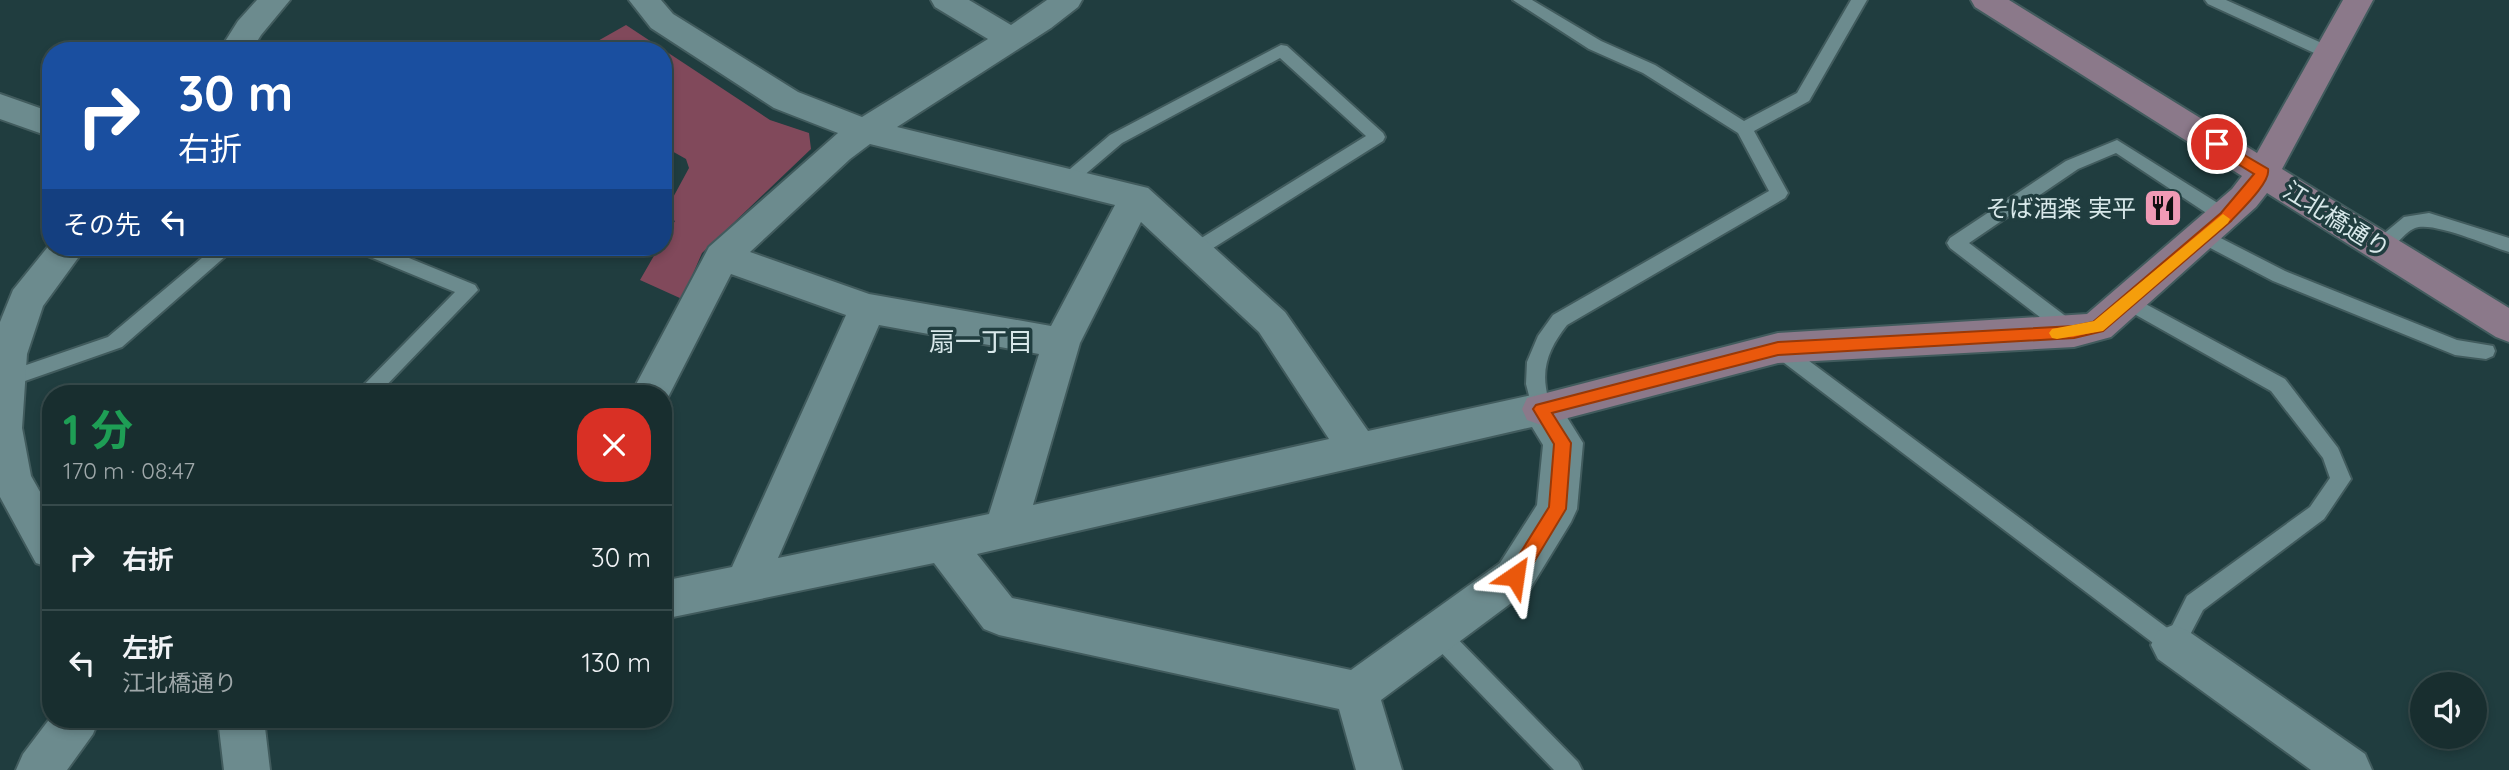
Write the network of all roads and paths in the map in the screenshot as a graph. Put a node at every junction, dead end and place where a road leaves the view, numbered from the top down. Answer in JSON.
{"nodes":[{"id":1,"x":275,"y":0,"type":"edge"},
{"id":2,"x":946,"y":0,"type":"edge"},
{"id":3,"x":1066,"y":0,"type":"edge"},
{"id":4,"x":1521,"y":0,"type":"edge"},
{"id":5,"x":1859,"y":0,"type":"edge"},
{"id":6,"x":1986,"y":0,"type":"edge"},
{"id":7,"x":2213,"y":0,"type":"edge"},
{"id":8,"x":2358,"y":0,"type":"edge"},
{"id":9,"x":649,"y":2,"type":"edge"},
{"id":10,"x":1012,"y":39,"type":"junction"},
{"id":11,"x":240,"y":42,"type":"edge"},
{"id":12,"x":2329,"y":53,"type":"junction"},
{"id":13,"x":0,"y":106,"type":"edge"},
{"id":14,"x":42,"y":122,"type":"edge"},
{"id":15,"x":1744,"y":129,"type":"junction"},
{"id":16,"x":865,"y":131,"type":"junction"},
{"id":17,"x":2263,"y":173,"type":"junction"},
{"id":18,"x":1069,"y":179,"type":"junction"},
{"id":19,"x":1136,"y":197,"type":"junction"},
{"id":20,"x":2214,"y":226,"type":"junction"},
{"id":21,"x":2381,"y":246,"type":"junction"},
{"id":22,"x":2509,"y":246,"type":"edge"},
{"id":23,"x":1196,"y":250,"type":"junction"},
{"id":24,"x":61,"y":256,"type":"edge"},
{"id":25,"x":216,"y":256,"type":"edge"},
{"id":26,"x":386,"y":256,"type":"edge"},
{"id":27,"x":722,"y":257,"type":"junction"},
{"id":28,"x":2127,"y":301,"type":"junction"},
{"id":29,"x":868,"y":308,"type":"junction"},
{"id":30,"x":2074,"y":332,"type":"junction"},
{"id":31,"x":2498,"y":339,"type":"edge"},
{"id":32,"x":1061,"y":343,"type":"junction"},
{"id":33,"x":1778,"y":348,"type":"junction"},
{"id":34,"x":5,"y":380,"type":"junction"},
{"id":35,"x":374,"y":385,"type":"edge"},
{"id":36,"x":655,"y":385,"type":"edge"},
{"id":37,"x":1541,"y":409,"type":"junction"},
{"id":38,"x":1,"y":429,"type":"edge"},
{"id":39,"x":1359,"y":451,"type":"junction"},
{"id":40,"x":1005,"y":529,"type":"junction"},
{"id":41,"x":42,"y":534,"type":"edge"},
{"id":42,"x":943,"y":543,"type":"junction"},
{"id":43,"x":747,"y":581,"type":"junction"},
{"id":44,"x":672,"y":598,"type":"edge"},
{"id":45,"x":1437,"y":633,"type":"junction"},
{"id":46,"x":2173,"y":645,"type":"junction"},
{"id":47,"x":1356,"y":692,"type":"junction"},
{"id":48,"x":70,"y":728,"type":"edge"},
{"id":49,"x":242,"y":728,"type":"edge"},
{"id":50,"x":39,"y":770,"type":"edge"},
{"id":51,"x":247,"y":770,"type":"edge"},
{"id":52,"x":1379,"y":770,"type":"edge"},
{"id":53,"x":1570,"y":770,"type":"edge"},
{"id":54,"x":2349,"y":770,"type":"edge"}],
"edges":[{"from":1,"to":11,"type":"street"},
{"from":2,"to":10,"type":"street"},
{"from":3,"to":10,"type":"street"},
{"from":4,"to":15,"type":"lane"},
{"from":5,"to":15,"type":"lane"},
{"from":6,"to":17,"type":"street","name":"江北橋通り"},
{"from":7,"to":12,"type":"lane"},
{"from":8,"to":12,"type":"street"},
{"from":9,"to":16,"type":"street"},
{"from":10,"to":16,"type":"street"},
{"from":12,"to":17,"type":"street"},
{"from":13,"to":14,"type":"street"},
{"from":15,"to":37,"type":"lane"},
{"from":16,"to":18,"type":"street"},
{"from":16,"to":27,"type":"street"},
{"from":17,"to":20,"type":"street"},
{"from":17,"to":21,"type":"street","name":"江北橋通り"},
{"from":18,"to":19,"type":"street"},
{"from":18,"to":23,"type":"lane"},
{"from":19,"to":23,"type":"street"},
{"from":19,"to":32,"type":"street"},
{"from":20,"to":28,"type":"street"},
{"from":20,"to":30,"type":"lane"},
{"from":20,"to":31,"type":"lane"},
{"from":21,"to":22,"type":"lane"},
{"from":21,"to":31,"type":"street","name":"江北橋通り"},
{"from":23,"to":39,"type":"street"},
{"from":24,"to":34,"type":"street"},
{"from":25,"to":34,"type":"lane"},
{"from":26,"to":35,"type":"lane"},
{"from":27,"to":29,"type":"street"},
{"from":27,"to":36,"type":"street"},
{"from":28,"to":30,"type":"street"},
{"from":28,"to":46,"type":"lane"},
{"from":29,"to":32,"type":"street"},
{"from":29,"to":43,"type":"street"},
{"from":30,"to":33,"type":"street"},
{"from":32,"to":40,"type":"street"},
{"from":33,"to":37,"type":"street"},
{"from":33,"to":46,"type":"lane"},
{"from":34,"to":38,"type":"street"},
{"from":37,"to":39,"type":"street"},
{"from":37,"to":45,"type":"street"},
{"from":38,"to":41,"type":"street"},
{"from":39,"to":40,"type":"street"},
{"from":40,"to":42,"type":"street"},
{"from":42,"to":43,"type":"street"},
{"from":42,"to":47,"type":"street"},
{"from":43,"to":44,"type":"street"},
{"from":45,"to":47,"type":"street"},
{"from":45,"to":53,"type":"lane"},
{"from":46,"to":54,"type":"street"},
{"from":47,"to":52,"type":"street"},
{"from":48,"to":50,"type":"street"},
{"from":49,"to":51,"type":"street"}]}
